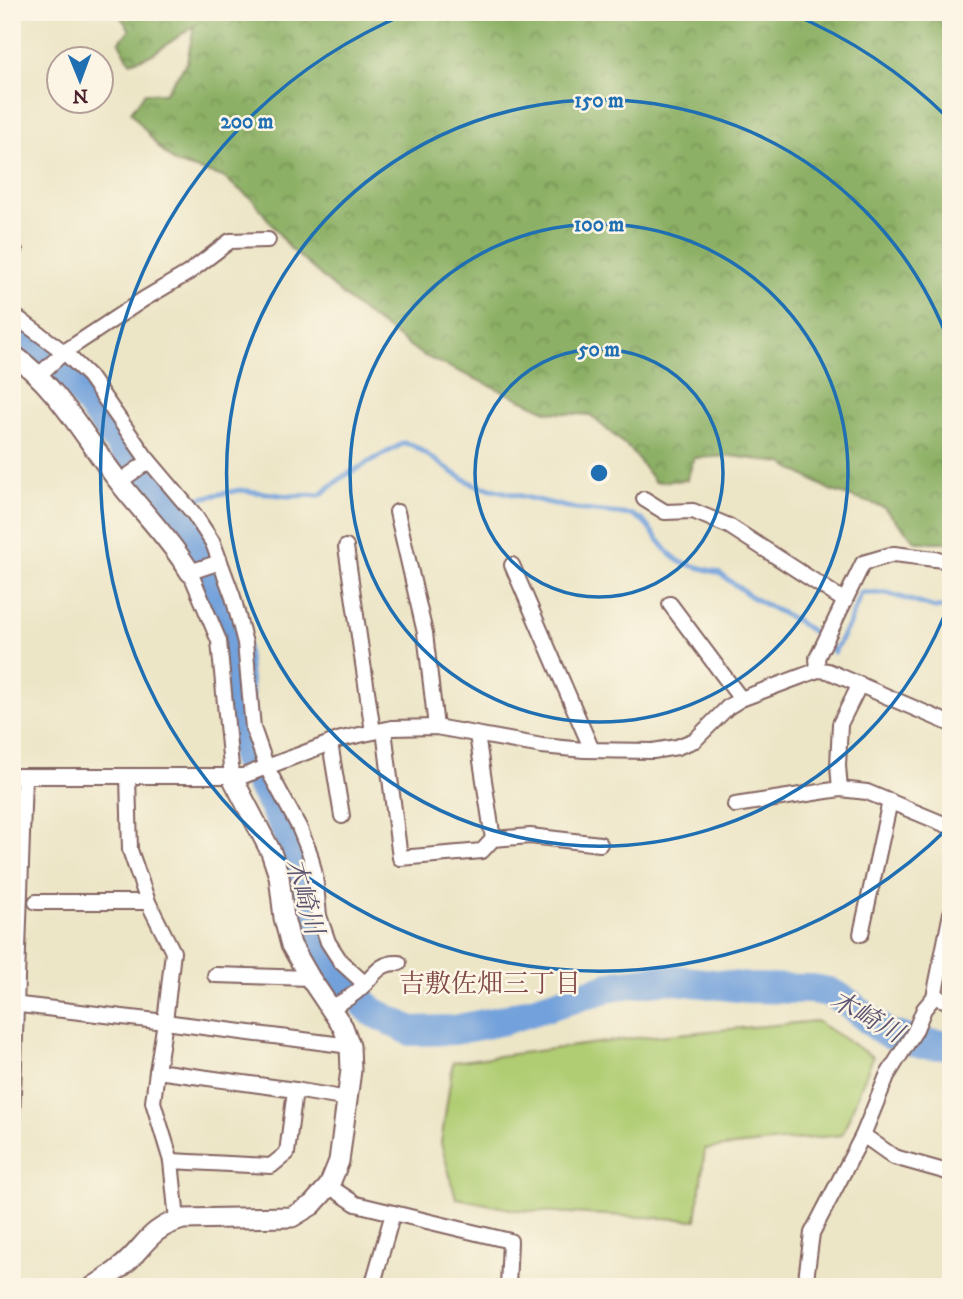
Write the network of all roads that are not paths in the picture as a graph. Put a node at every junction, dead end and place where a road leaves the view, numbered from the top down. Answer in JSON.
{"nodes":[{"id":1,"x":268,"y":240,"type":"dead end"},
{"id":2,"x":12,"y":248,"type":"edge"},
{"id":3,"x":12,"y":258,"type":"edge"},
{"id":4,"x":12,"y":314,"type":"edge"},
{"id":5,"x":64,"y":352,"type":"junction"},
{"id":6,"x":12,"y":354,"type":"edge"},
{"id":7,"x":38,"y":376,"type":"junction"},
{"id":8,"x":149,"y":460,"type":"junction"},
{"id":9,"x":119,"y":482,"type":"junction"},
{"id":10,"x":644,"y":499,"type":"dead end"},
{"id":11,"x":397,"y":512,"type":"dead end"},
{"id":12,"x":346,"y":547,"type":"dead end"},
{"id":13,"x":951,"y":561,"type":"edge"},
{"id":14,"x":220,"y":562,"type":"junction"},
{"id":15,"x":512,"y":565,"type":"dead end"},
{"id":16,"x":190,"y":572,"type":"junction"},
{"id":17,"x":845,"y":601,"type":"junction"},
{"id":18,"x":670,"y":604,"type":"dead end"},
{"id":19,"x":818,"y":670,"type":"junction"},
{"id":20,"x":860,"y":684,"type":"junction"},
{"id":21,"x":741,"y":699,"type":"junction"},
{"id":22,"x":951,"y":724,"type":"edge"},
{"id":23,"x":436,"y":727,"type":"junction"},
{"id":24,"x":378,"y":731,"type":"junction"},
{"id":25,"x":477,"y":734,"type":"junction"},
{"id":26,"x":330,"y":743,"type":"junction"},
{"id":27,"x":592,"y":750,"type":"junction"},
{"id":28,"x":267,"y":768,"type":"junction"},
{"id":29,"x":18,"y":777,"type":"edge"},
{"id":30,"x":128,"y":777,"type":"junction"},
{"id":31,"x":232,"y":778,"type":"junction"},
{"id":32,"x":840,"y":789,"type":"junction"},
{"id":33,"x":890,"y":801,"type":"junction"},
{"id":34,"x":735,"y":805,"type":"dead end"},
{"id":35,"x":342,"y":816,"type":"dead end"},
{"id":36,"x":951,"y":827,"type":"edge"},
{"id":37,"x":493,"y":839,"type":"junction"},
{"id":38,"x":600,"y":844,"type":"dead end"},
{"id":39,"x":36,"y":902,"type":"dead end"},
{"id":40,"x":148,"y":902,"type":"junction"},
{"id":41,"x":951,"y":913,"type":"edge"},
{"id":42,"x":861,"y":934,"type":"dead end"},
{"id":43,"x":399,"y":963,"type":"dead end"},
{"id":44,"x":215,"y":975,"type":"dead end"},
{"id":45,"x":310,"y":978,"type":"junction"},
{"id":46,"x":365,"y":985,"type":"junction"},
{"id":47,"x":934,"y":997,"type":"junction"},
{"id":48,"x":951,"y":1002,"type":"edge"},
{"id":49,"x":14,"y":1004,"type":"edge"},
{"id":50,"x":331,"y":1007,"type":"junction"},
{"id":51,"x":165,"y":1022,"type":"junction"},
{"id":52,"x":350,"y":1046,"type":"junction"},
{"id":53,"x":157,"y":1071,"type":"junction"},
{"id":54,"x":13,"y":1084,"type":"edge"},
{"id":55,"x":295,"y":1090,"type":"junction"},
{"id":56,"x":348,"y":1099,"type":"junction"},
{"id":57,"x":12,"y":1121,"type":"edge"},
{"id":58,"x":863,"y":1135,"type":"junction"},
{"id":59,"x":171,"y":1161,"type":"junction"},
{"id":60,"x":951,"y":1172,"type":"edge"},
{"id":61,"x":329,"y":1186,"type":"junction"},
{"id":62,"x":393,"y":1213,"type":"junction"},
{"id":63,"x":177,"y":1220,"type":"junction"},
{"id":64,"x":93,"y":1287,"type":"edge"},
{"id":65,"x":372,"y":1287,"type":"edge"},
{"id":66,"x":508,"y":1287,"type":"edge"},
{"id":67,"x":805,"y":1287,"type":"edge"}],
"edges":[{"from":1,"to":5,"type":"street"},
{"from":2,"to":3,"type":"street"},
{"from":4,"to":5,"type":"street"},
{"from":5,"to":7,"type":"street"},
{"from":5,"to":8,"type":"street"},
{"from":6,"to":7,"type":"street"},
{"from":7,"to":9,"type":"street"},
{"from":8,"to":9,"type":"street"},
{"from":8,"to":14,"type":"street"},
{"from":9,"to":16,"type":"street"},
{"from":10,"to":17,"type":"street"},
{"from":11,"to":23,"type":"street"},
{"from":12,"to":24,"type":"street"},
{"from":13,"to":17,"type":"street"},
{"from":14,"to":16,"type":"street"},
{"from":14,"to":28,"type":"street"},
{"from":15,"to":27,"type":"street"},
{"from":16,"to":31,"type":"street"},
{"from":17,"to":19,"type":"street"},
{"from":18,"to":21,"type":"street"},
{"from":19,"to":20,"type":"street"},
{"from":19,"to":21,"type":"street"},
{"from":20,"to":22,"type":"street"},
{"from":20,"to":32,"type":"street"},
{"from":21,"to":27,"type":"street"},
{"from":23,"to":24,"type":"street"},
{"from":23,"to":25,"type":"street"},
{"from":24,"to":26,"type":"street"},
{"from":24,"to":37,"type":"street"},
{"from":25,"to":27,"type":"street"},
{"from":25,"to":37,"type":"street"},
{"from":26,"to":28,"type":"street"},
{"from":26,"to":35,"type":"street"},
{"from":28,"to":31,"type":"street"},
{"from":28,"to":46,"type":"street"},
{"from":29,"to":30,"type":"street"},
{"from":29,"to":49,"type":"street"},
{"from":30,"to":31,"type":"street"},
{"from":30,"to":40,"type":"street"},
{"from":31,"to":45,"type":"street"},
{"from":32,"to":33,"type":"street"},
{"from":32,"to":34,"type":"street"},
{"from":33,"to":36,"type":"street"},
{"from":33,"to":42,"type":"street"},
{"from":37,"to":38,"type":"street"},
{"from":39,"to":40,"type":"street"},
{"from":40,"to":51,"type":"street"},
{"from":41,"to":47,"type":"street"},
{"from":43,"to":46,"type":"street"},
{"from":44,"to":45,"type":"street"},
{"from":45,"to":50,"type":"street"},
{"from":46,"to":50,"type":"street"},
{"from":47,"to":48,"type":"street"},
{"from":47,"to":58,"type":"street"},
{"from":49,"to":51,"type":"street"},
{"from":49,"to":54,"type":"street"},
{"from":50,"to":52,"type":"street"},
{"from":51,"to":52,"type":"street"},
{"from":51,"to":53,"type":"street"},
{"from":52,"to":56,"type":"street"},
{"from":53,"to":55,"type":"street"},
{"from":53,"to":59,"type":"street"},
{"from":54,"to":57,"type":"street"},
{"from":55,"to":56,"type":"street"},
{"from":55,"to":59,"type":"street"},
{"from":56,"to":61,"type":"street"},
{"from":58,"to":60,"type":"street"},
{"from":58,"to":67,"type":"street"},
{"from":59,"to":63,"type":"street"},
{"from":61,"to":62,"type":"street"},
{"from":61,"to":63,"type":"street"},
{"from":62,"to":65,"type":"street"},
{"from":62,"to":66,"type":"street"},
{"from":63,"to":64,"type":"street"}]}
